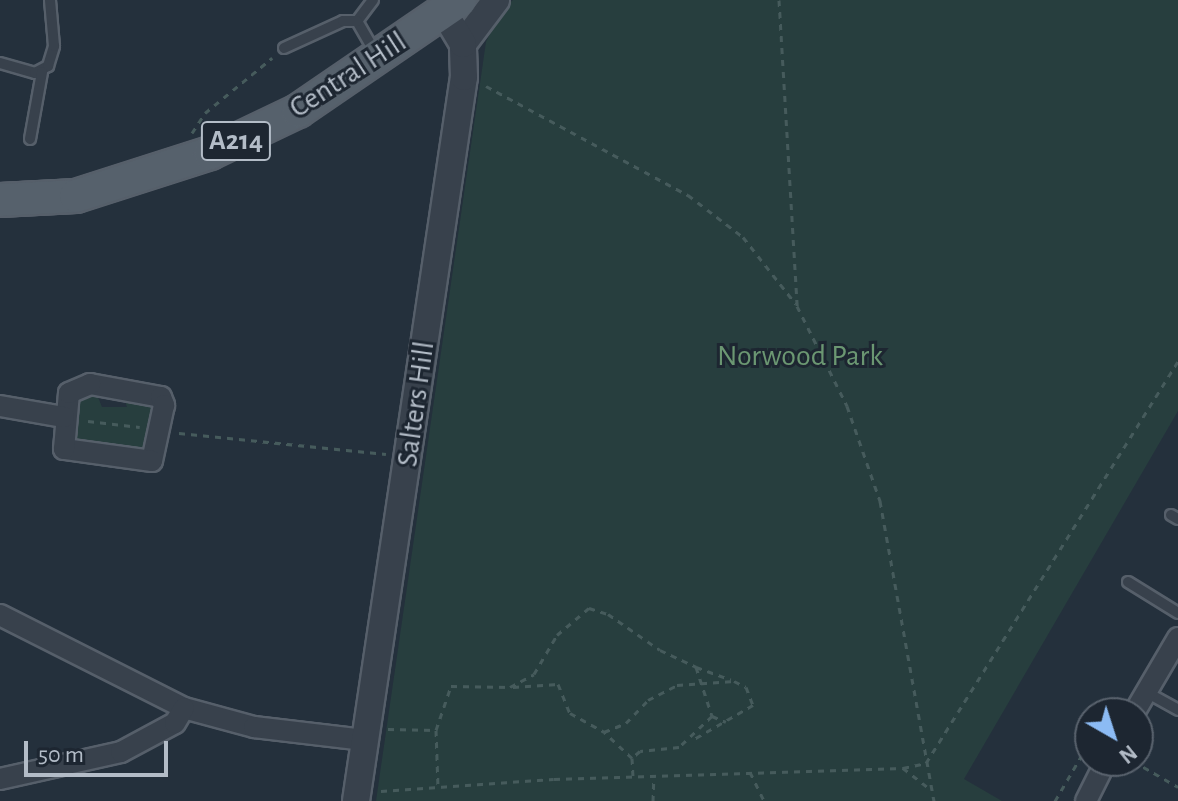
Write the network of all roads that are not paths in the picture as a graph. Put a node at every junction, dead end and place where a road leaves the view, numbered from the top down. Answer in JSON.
{"nodes":[{"id":1,"x":50,"y":0,"type":"edge"},
{"id":2,"x":373,"y":0,"type":"edge"},
{"id":3,"x":496,"y":0,"type":"edge"},
{"id":4,"x":452,"y":6,"type":"edge"},
{"id":5,"x":357,"y":21,"type":"junction"},
{"id":6,"x":463,"y":44,"type":"junction"},
{"id":7,"x":284,"y":48,"type":"road end"},
{"id":8,"x":379,"y":57,"type":"junction"},
{"id":9,"x":0,"y":63,"type":"edge"},
{"id":10,"x":42,"y":72,"type":"junction"},
{"id":11,"x":30,"y":139,"type":"dead end"},
{"id":12,"x":0,"y":200,"type":"edge"},
{"id":13,"x":0,"y":406,"type":"edge"},
{"id":14,"x":64,"y":417,"type":"junction"},
{"id":15,"x":1128,"y":582,"type":"dead end"},
{"id":16,"x":1178,"y":613,"type":"edge"},
{"id":17,"x":0,"y":615,"type":"edge"},
{"id":18,"x":1178,"y":638,"type":"edge"},
{"id":19,"x":1172,"y":661,"type":"edge"},
{"id":20,"x":1146,"y":692,"type":"junction"},
{"id":21,"x":1143,"y":697,"type":"edge"},
{"id":22,"x":184,"y":708,"type":"junction"},
{"id":23,"x":1178,"y":710,"type":"edge"},
{"id":24,"x":365,"y":734,"type":"junction"},
{"id":25,"x":1098,"y":777,"type":"edge"},
{"id":26,"x":0,"y":779,"type":"edge"},
{"id":27,"x":357,"y":794,"type":"edge"},
{"id":28,"x":1086,"y":801,"type":"edge"}],
"edges":[{"from":1,"to":10,"type":"lane"},
{"from":2,"to":5,"type":"lane"},
{"from":3,"to":6,"type":"street"},
{"from":4,"to":6,"type":"street","name":"Salters Hill"},
{"from":4,"to":8,"type":"main road","name":"Central Hill","number":"A214"},
{"from":5,"to":7,"type":"lane"},
{"from":5,"to":8,"type":"lane"},
{"from":6,"to":24,"type":"street","name":"Salters Hill"},
{"from":8,"to":12,"type":"main road","name":"Central Hill","number":"A214"},
{"from":9,"to":10,"type":"lane"},
{"from":10,"to":11,"type":"lane"},
{"from":13,"to":14,"type":"street"},
{"from":14,"to":14,"type":"street"},
{"from":15,"to":16,"type":"lane"},
{"from":17,"to":22,"type":"street"},
{"from":18,"to":19,"type":"street"},
{"from":19,"to":20,"type":"street"},
{"from":20,"to":21,"type":"street"},
{"from":20,"to":23,"type":"lane"},
{"from":22,"to":24,"type":"street"},
{"from":22,"to":26,"type":"street"},
{"from":24,"to":27,"type":"street","name":"Salters Hill"},
{"from":25,"to":28,"type":"street"}]}
